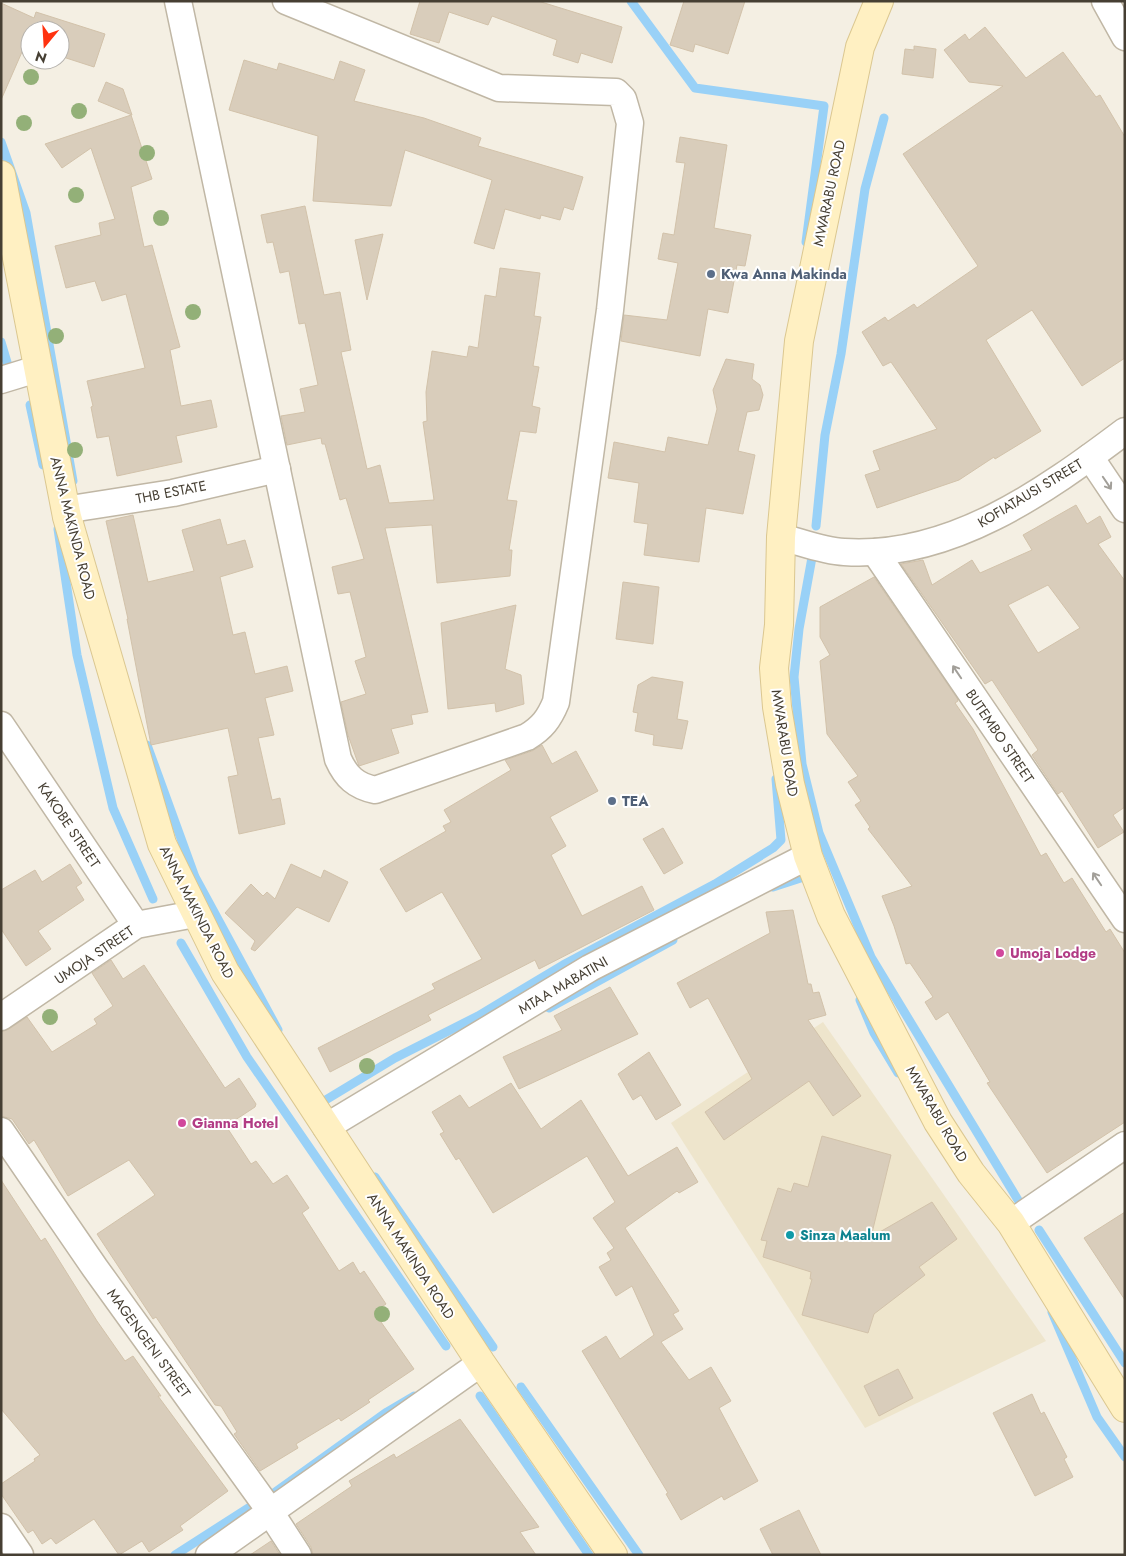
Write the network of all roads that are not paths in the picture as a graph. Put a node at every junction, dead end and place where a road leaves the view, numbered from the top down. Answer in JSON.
{"nodes":[{"id":1,"x":178,"y":1,"type":"edge"},
{"id":2,"x":286,"y":1,"type":"edge"},
{"id":3,"x":879,"y":1,"type":"edge"},
{"id":4,"x":1105,"y":1,"type":"edge"},
{"id":5,"x":1125,"y":37,"type":"edge"},
{"id":6,"x":1,"y":175,"type":"edge"},
{"id":7,"x":37,"y":369,"type":"junction"},
{"id":8,"x":1,"y":380,"type":"edge"},
{"id":9,"x":1125,"y":431,"type":"edge"},
{"id":10,"x":1090,"y":457,"type":"junction"},
{"id":11,"x":276,"y":469,"type":"junction"},
{"id":12,"x":1125,"y":509,"type":"edge"},
{"id":13,"x":67,"y":517,"type":"junction"},
{"id":14,"x":781,"y":537,"type":"junction"},
{"id":15,"x":875,"y":552,"type":"junction"},
{"id":16,"x":1,"y":725,"type":"edge"},
{"id":17,"x":808,"y":856,"type":"junction"},
{"id":18,"x":195,"y":914,"type":"junction"},
{"id":19,"x":1125,"y":920,"type":"edge"},
{"id":20,"x":136,"y":925,"type":"junction"},
{"id":21,"x":1,"y":1018,"type":"edge"},
{"id":22,"x":326,"y":1127,"type":"junction"},
{"id":23,"x":1,"y":1131,"type":"edge"},
{"id":24,"x":1125,"y":1146,"type":"edge"},
{"id":25,"x":1011,"y":1223,"type":"junction"},
{"id":26,"x":481,"y":1363,"type":"junction"},
{"id":27,"x":1125,"y":1408,"type":"edge"},
{"id":28,"x":270,"y":1512,"type":"junction"},
{"id":29,"x":1,"y":1527,"type":"edge"},
{"id":30,"x":20,"y":1555,"type":"edge"},
{"id":31,"x":210,"y":1555,"type":"edge"},
{"id":32,"x":298,"y":1555,"type":"edge"},
{"id":33,"x":613,"y":1555,"type":"edge"}],
"edges":[{"from":1,"to":11,"type":"street"},
{"from":2,"to":11,"type":"street"},
{"from":3,"to":14,"type":"street","name":"MWARABU ROAD"},
{"from":4,"to":5,"type":"street"},
{"from":6,"to":7,"type":"street","name":"ANNA MAKINDA ROAD"},
{"from":7,"to":8,"type":"street"},
{"from":7,"to":13,"type":"street","name":"ANNA MAKINDA ROAD"},
{"from":9,"to":10,"type":"street","name":"KOFIATAUSI STREET"},
{"from":10,"to":12,"type":"street","one_way":true},
{"from":10,"to":15,"type":"street","name":"KOFIATAUSI STREET"},
{"from":11,"to":13,"type":"street","name":"THB ESTATE"},
{"from":13,"to":18,"type":"street","name":"ANNA MAKINDA ROAD"},
{"from":14,"to":15,"type":"street","name":"KOFIATAUSI STREET"},
{"from":14,"to":17,"type":"street","name":"MWARABU ROAD"},
{"from":19,"to":15,"type":"street","name":"BUTEMBO STREET","one_way":true},
{"from":16,"to":20,"type":"street","name":"KAKOBE STREET"},
{"from":17,"to":22,"type":"street","name":"MTAA MABATINI"},
{"from":17,"to":25,"type":"street","name":"MWARABU ROAD"},
{"from":18,"to":20,"type":"street","name":"UMOJA STREET"},
{"from":18,"to":22,"type":"street","name":"ANNA MAKINDA ROAD"},
{"from":20,"to":21,"type":"street","name":"UMOJA STREET"},
{"from":22,"to":26,"type":"street","name":"ANNA MAKINDA ROAD"},
{"from":23,"to":28,"type":"street","name":"MAGENGENI STREET"},
{"from":24,"to":25,"type":"street"},
{"from":25,"to":27,"type":"street","name":"MWARABU ROAD"},
{"from":26,"to":28,"type":"street"},
{"from":26,"to":33,"type":"street","name":"ANNA MAKINDA ROAD"},
{"from":28,"to":31,"type":"street"},
{"from":28,"to":32,"type":"street","name":"MAGENGENI STREET"},
{"from":29,"to":30,"type":"street"}]}
